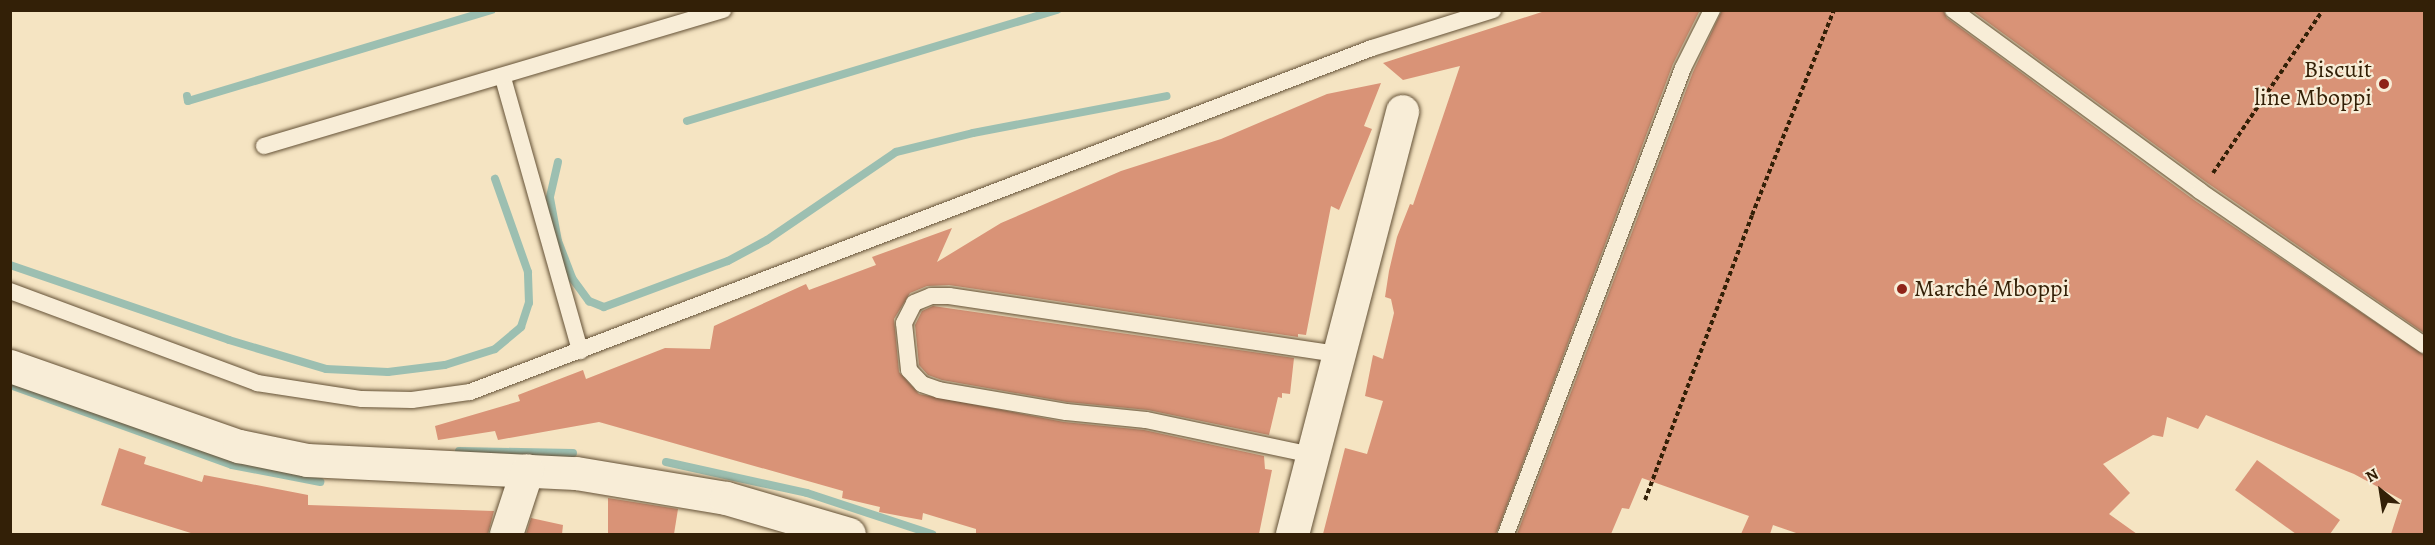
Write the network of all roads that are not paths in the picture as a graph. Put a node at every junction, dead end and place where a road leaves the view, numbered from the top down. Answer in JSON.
{"nodes":[{"id":1,"x":723,"y":10,"type":"edge"},
{"id":2,"x":1493,"y":10,"type":"edge"},
{"id":3,"x":1712,"y":10,"type":"edge"},
{"id":4,"x":1953,"y":10,"type":"edge"},
{"id":5,"x":503,"y":78,"type":"junction"},
{"id":6,"x":1402,"y":111,"type":"dead end"},
{"id":7,"x":264,"y":146,"type":"dead end"},
{"id":8,"x":10,"y":291,"type":"edge"},
{"id":9,"x":2424,"y":345,"type":"edge"},
{"id":10,"x":580,"y":351,"type":"junction"},
{"id":11,"x":1339,"y":354,"type":"junction"},
{"id":12,"x":10,"y":366,"type":"edge"},
{"id":13,"x":1312,"y":455,"type":"junction"},
{"id":14,"x":527,"y":470,"type":"junction"},
{"id":15,"x":506,"y":534,"type":"edge"},
{"id":16,"x":849,"y":534,"type":"edge"},
{"id":17,"x":1292,"y":534,"type":"edge"},
{"id":18,"x":1506,"y":534,"type":"edge"}],
"edges":[{"from":1,"to":5,"type":"lane"},
{"from":2,"to":10,"type":"lane"},
{"from":3,"to":18,"type":"lane"},
{"from":4,"to":9,"type":"lane"},
{"from":5,"to":7,"type":"lane"},
{"from":5,"to":10,"type":"lane"},
{"from":6,"to":11,"type":"street"},
{"from":8,"to":10,"type":"lane"},
{"from":11,"to":13,"type":"street"},
{"from":11,"to":13,"type":"lane"},
{"from":12,"to":14,"type":"street"},
{"from":13,"to":17,"type":"street"},
{"from":14,"to":15,"type":"street"},
{"from":14,"to":16,"type":"street"}]}
